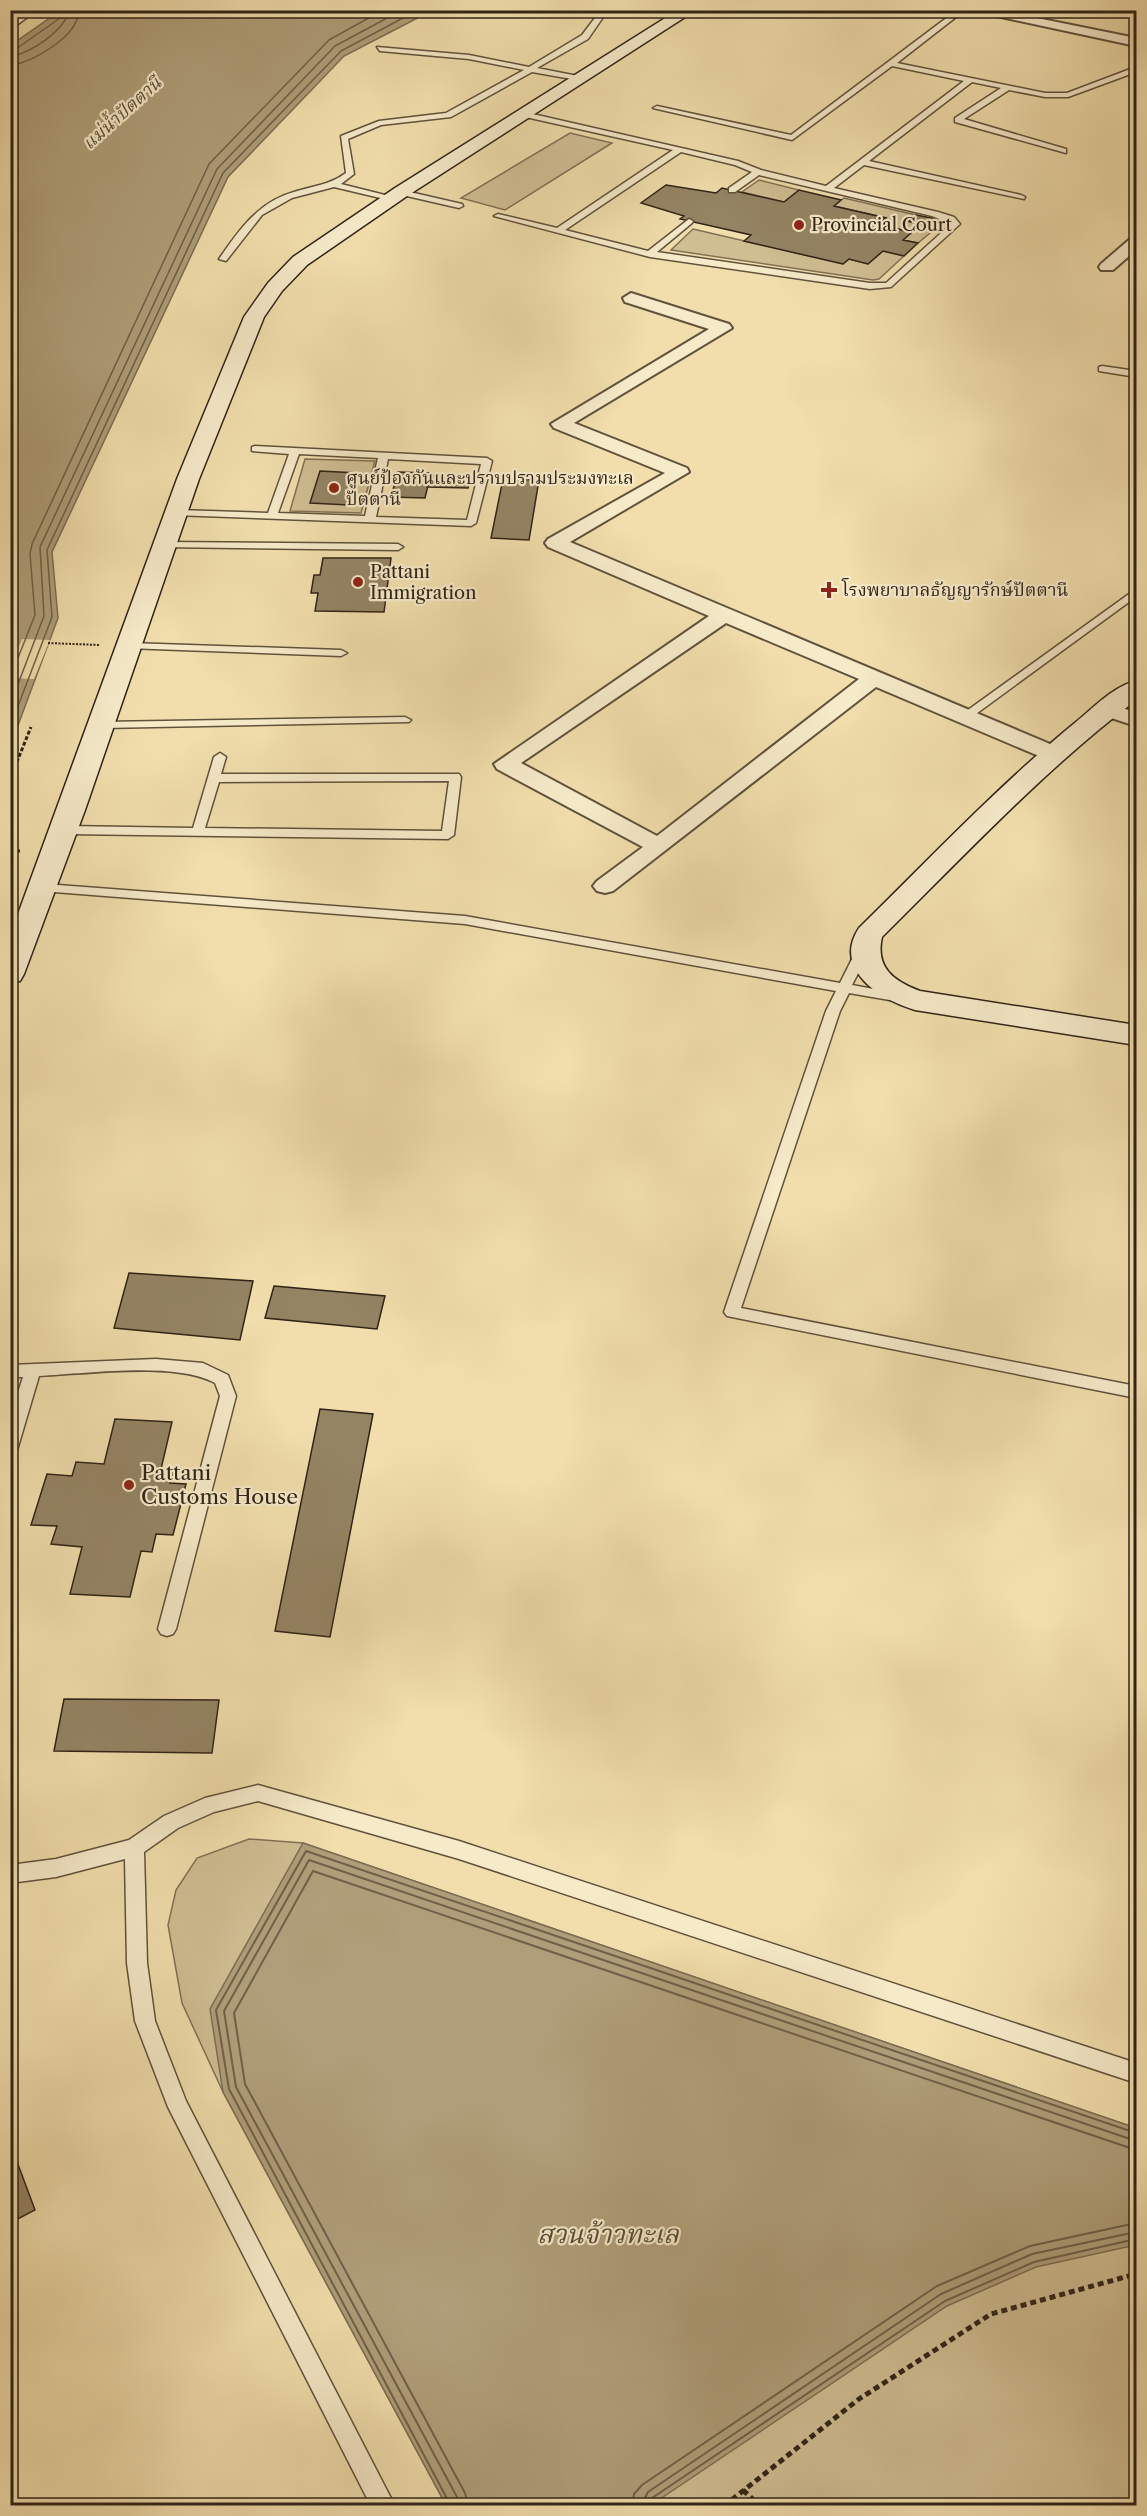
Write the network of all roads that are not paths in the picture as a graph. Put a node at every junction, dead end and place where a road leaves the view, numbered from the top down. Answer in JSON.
{"nodes":[{"id":1,"x":34,"y":10,"type":"edge"},
{"id":2,"x":605,"y":10,"type":"edge"},
{"id":3,"x":689,"y":10,"type":"edge"},
{"id":4,"x":962,"y":10,"type":"edge"},
{"id":5,"x":974,"y":10,"type":"edge"},
{"id":6,"x":10,"y":28,"type":"edge"},
{"id":7,"x":1137,"y":42,"type":"edge"},
{"id":8,"x":380,"y":49,"type":"dead end"},
{"id":9,"x":892,"y":64,"type":"junction"},
{"id":10,"x":531,"y":69,"type":"junction"},
{"id":11,"x":1137,"y":70,"type":"edge"},
{"id":12,"x":580,"y":79,"type":"junction"},
{"id":13,"x":970,"y":80,"type":"junction"},
{"id":14,"x":1007,"y":88,"type":"junction"},
{"id":15,"x":657,"y":108,"type":"dead end"},
{"id":16,"x":524,"y":114,"type":"junction"},
{"id":17,"x":679,"y":150,"type":"junction"},
{"id":18,"x":1063,"y":151,"type":"dead end"},
{"id":19,"x":862,"y":162,"type":"junction"},
{"id":20,"x":758,"y":172,"type":"junction"},
{"id":21,"x":336,"y":185,"type":"junction"},
{"id":22,"x":827,"y":189,"type":"junction"},
{"id":23,"x":732,"y":190,"type":"dead end"},
{"id":24,"x":395,"y":196,"type":"junction"},
{"id":25,"x":1021,"y":197,"type":"dead end"},
{"id":26,"x":459,"y":206,"type":"dead end"},
{"id":27,"x":498,"y":216,"type":"dead end"},
{"id":28,"x":689,"y":221,"type":"dead end"},
{"id":29,"x":558,"y":231,"type":"junction"},
{"id":30,"x":1137,"y":242,"type":"edge"},
{"id":31,"x":650,"y":254,"type":"junction"},
{"id":32,"x":224,"y":259,"type":"dead end"},
{"id":33,"x":1127,"y":272,"type":"dead end"},
{"id":34,"x":631,"y":298,"type":"dead end"},
{"id":35,"x":1102,"y":369,"type":"dead end"},
{"id":36,"x":1137,"y":374,"type":"edge"},
{"id":37,"x":255,"y":449,"type":"dead end"},
{"id":38,"x":295,"y":451,"type":"junction"},
{"id":39,"x":384,"y":455,"type":"junction"},
{"id":40,"x":177,"y":513,"type":"junction"},
{"id":41,"x":272,"y":516,"type":"junction"},
{"id":42,"x":370,"y":519,"type":"junction"},
{"id":43,"x":164,"y":545,"type":"junction"},
{"id":44,"x":398,"y":547,"type":"dead end"},
{"id":45,"x":1129,"y":597,"type":"dead end"},
{"id":46,"x":724,"y":615,"type":"junction"},
{"id":47,"x":130,"y":646,"type":"junction"},
{"id":48,"x":340,"y":653,"type":"dead end"},
{"id":49,"x":874,"y":678,"type":"junction"},
{"id":50,"x":1137,"y":688,"type":"edge"},
{"id":51,"x":1107,"y":709,"type":"junction"},
{"id":52,"x":965,"y":717,"type":"junction"},
{"id":53,"x":405,"y":720,"type":"dead end"},
{"id":54,"x":1137,"y":720,"type":"edge"},
{"id":55,"x":104,"y":724,"type":"junction"},
{"id":56,"x":1054,"y":754,"type":"junction"},
{"id":57,"x":220,"y":758,"type":"dead end"},
{"id":58,"x":213,"y":778,"type":"junction"},
{"id":59,"x":66,"y":830,"type":"junction"},
{"id":60,"x":198,"y":832,"type":"junction"},
{"id":61,"x":659,"y":846,"type":"junction"},
{"id":62,"x":605,"y":886,"type":"dead end"},
{"id":63,"x":45,"y":888,"type":"junction"},
{"id":64,"x":864,"y":948,"type":"junction"},
{"id":65,"x":10,"y":974,"type":"edge"},
{"id":66,"x":844,"y":989,"type":"junction"},
{"id":67,"x":915,"y":1000,"type":"junction"},
{"id":68,"x":1137,"y":1035,"type":"edge"},
{"id":69,"x":10,"y":1371,"type":"edge"},
{"id":70,"x":33,"y":1372,"type":"junction"},
{"id":71,"x":1137,"y":1392,"type":"edge"},
{"id":72,"x":10,"y":1447,"type":"edge"},
{"id":73,"x":167,"y":1629,"type":"dead end"},
{"id":74,"x":134,"y":1848,"type":"junction"},
{"id":75,"x":10,"y":1874,"type":"edge"},
{"id":76,"x":1137,"y":2073,"type":"edge"},
{"id":77,"x":384,"y":2505,"type":"edge"}],
"edges":[{"from":1,"to":6,"type":"lane"},
{"from":2,"to":10,"type":"lane"},
{"from":3,"to":12,"type":"street"},
{"from":4,"to":9,"type":"lane"},
{"from":5,"to":7,"type":"street"},
{"from":8,"to":10,"type":"lane"},
{"from":9,"to":13,"type":"lane"},
{"from":9,"to":15,"type":"lane"},
{"from":10,"to":12,"type":"lane"},
{"from":10,"to":21,"type":"lane"},
{"from":11,"to":14,"type":"lane"},
{"from":12,"to":16,"type":"street"},
{"from":13,"to":14,"type":"lane"},
{"from":13,"to":19,"type":"lane"},
{"from":14,"to":18,"type":"lane"},
{"from":16,"to":17,"type":"lane"},
{"from":16,"to":24,"type":"street"},
{"from":17,"to":20,"type":"lane"},
{"from":17,"to":29,"type":"lane"},
{"from":19,"to":22,"type":"lane"},
{"from":19,"to":25,"type":"lane"},
{"from":20,"to":22,"type":"lane"},
{"from":20,"to":23,"type":"lane"},
{"from":21,"to":24,"type":"lane"},
{"from":21,"to":32,"type":"lane"},
{"from":22,"to":31,"type":"lane"},
{"from":24,"to":26,"type":"lane"},
{"from":24,"to":40,"type":"street"},
{"from":27,"to":29,"type":"lane"},
{"from":28,"to":31,"type":"lane"},
{"from":29,"to":31,"type":"lane"},
{"from":30,"to":33,"type":"street"},
{"from":34,"to":46,"type":"street"},
{"from":35,"to":36,"type":"lane"},
{"from":37,"to":38,"type":"lane"},
{"from":38,"to":39,"type":"lane"},
{"from":38,"to":41,"type":"lane"},
{"from":39,"to":42,"type":"lane"},
{"from":39,"to":42,"type":"lane"},
{"from":40,"to":41,"type":"lane"},
{"from":40,"to":43,"type":"street"},
{"from":41,"to":42,"type":"lane"},
{"from":43,"to":44,"type":"lane"},
{"from":43,"to":47,"type":"street"},
{"from":45,"to":52,"type":"lane"},
{"from":46,"to":49,"type":"street"},
{"from":46,"to":61,"type":"street"},
{"from":47,"to":48,"type":"lane"},
{"from":47,"to":55,"type":"street"},
{"from":49,"to":52,"type":"street"},
{"from":49,"to":61,"type":"street"},
{"from":50,"to":51,"type":"street"},
{"from":51,"to":54,"type":"street"},
{"from":51,"to":56,"type":"street"},
{"from":52,"to":56,"type":"street"},
{"from":53,"to":55,"type":"lane"},
{"from":55,"to":59,"type":"street"},
{"from":56,"to":64,"type":"street"},
{"from":57,"to":58,"type":"lane"},
{"from":58,"to":60,"type":"lane"},
{"from":58,"to":60,"type":"lane"},
{"from":59,"to":60,"type":"lane"},
{"from":59,"to":63,"type":"street"},
{"from":61,"to":62,"type":"street"},
{"from":63,"to":65,"type":"street"},
{"from":63,"to":66,"type":"lane"},
{"from":64,"to":66,"type":"lane"},
{"from":64,"to":67,"type":"street"},
{"from":66,"to":67,"type":"lane"},
{"from":66,"to":71,"type":"lane"},
{"from":67,"to":68,"type":"street"},
{"from":69,"to":70,"type":"lane"},
{"from":70,"to":72,"type":"lane"},
{"from":70,"to":73,"type":"lane"},
{"from":74,"to":75,"type":"lane"},
{"from":74,"to":76,"type":"lane"},
{"from":74,"to":77,"type":"lane"}]}
